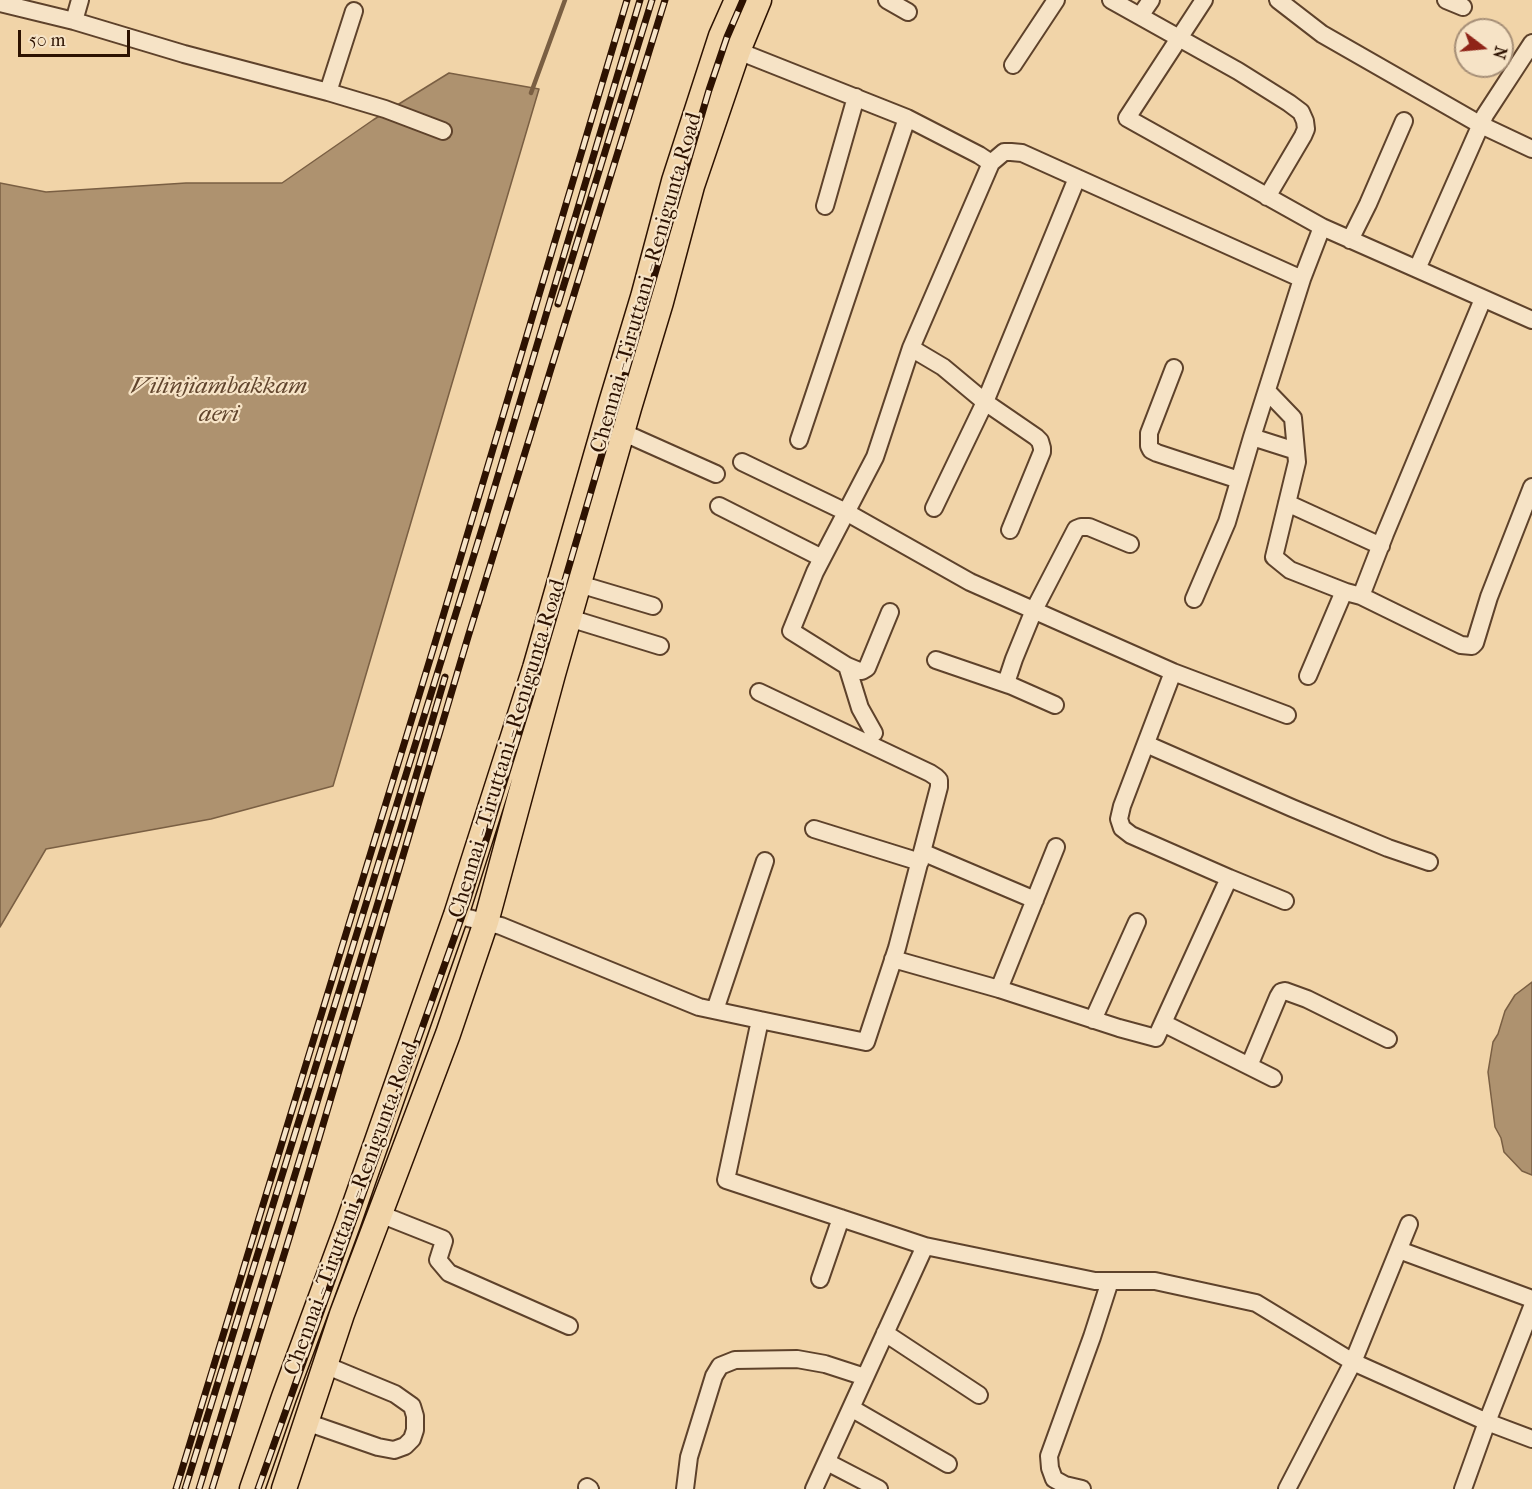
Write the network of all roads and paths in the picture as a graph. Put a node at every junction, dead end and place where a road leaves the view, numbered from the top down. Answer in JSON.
{"nodes":[{"id":1,"x":80,"y":0,"type":"edge"},
{"id":2,"x":737,"y":0,"type":"edge"},
{"id":3,"x":759,"y":0,"type":"edge"},
{"id":4,"x":887,"y":0,"type":"edge"},
{"id":5,"x":1056,"y":0,"type":"edge"},
{"id":6,"x":1111,"y":0,"type":"edge"},
{"id":7,"x":1151,"y":0,"type":"edge"},
{"id":8,"x":1204,"y":0,"type":"edge"},
{"id":9,"x":1278,"y":0,"type":"edge"},
{"id":10,"x":1446,"y":0,"type":"edge"},
{"id":11,"x":0,"y":3,"type":"edge"},
{"id":12,"x":1463,"y":8,"type":"dead end"},
{"id":13,"x":354,"y":10,"type":"dead end"},
{"id":14,"x":908,"y":12,"type":"dead end"},
{"id":15,"x":1140,"y":16,"type":"junction"},
{"id":16,"x":74,"y":21,"type":"junction"},
{"id":17,"x":1179,"y":38,"type":"junction"},
{"id":18,"x":1532,"y":44,"type":"edge"},
{"id":19,"x":728,"y":47,"type":"junction"},
{"id":20,"x":1013,"y":65,"type":"dead end"},
{"id":21,"x":328,"y":92,"type":"junction"},
{"id":22,"x":856,"y":97,"type":"junction"},
{"id":23,"x":907,"y":118,"type":"junction"},
{"id":24,"x":1404,"y":121,"type":"dead end"},
{"id":25,"x":1481,"y":125,"type":"junction"},
{"id":26,"x":443,"y":131,"type":"dead end"},
{"id":27,"x":1532,"y":149,"type":"edge"},
{"id":28,"x":991,"y":163,"type":"junction"},
{"id":29,"x":1077,"y":178,"type":"junction"},
{"id":30,"x":1267,"y":197,"type":"junction"},
{"id":31,"x":825,"y":206,"type":"dead end"},
{"id":32,"x":1322,"y":227,"type":"junction"},
{"id":33,"x":1350,"y":240,"type":"junction"},
{"id":34,"x":1417,"y":269,"type":"junction"},
{"id":35,"x":1302,"y":279,"type":"junction"},
{"id":36,"x":1483,"y":299,"type":"junction"},
{"id":37,"x":1532,"y":320,"type":"edge"},
{"id":38,"x":911,"y":348,"type":"junction"},
{"id":39,"x":1174,"y":368,"type":"dead end"},
{"id":40,"x":1267,"y":391,"type":"junction"},
{"id":41,"x":985,"y":402,"type":"junction"},
{"id":42,"x":622,"y":432,"type":"junction"},
{"id":43,"x":1252,"y":437,"type":"junction"},
{"id":44,"x":799,"y":440,"type":"dead end"},
{"id":45,"x":1296,"y":451,"type":"junction"},
{"id":46,"x":742,"y":462,"type":"dead end"},
{"id":47,"x":716,"y":474,"type":"dead end"},
{"id":48,"x":1239,"y":480,"type":"junction"},
{"id":49,"x":1532,"y":486,"type":"edge"},
{"id":50,"x":1287,"y":503,"type":"junction"},
{"id":51,"x":719,"y":506,"type":"dead end"},
{"id":52,"x":934,"y":507,"type":"dead end"},
{"id":53,"x":846,"y":512,"type":"junction"},
{"id":54,"x":1010,"y":531,"type":"dead end"},
{"id":55,"x":1130,"y":544,"type":"dead end"},
{"id":56,"x":1381,"y":546,"type":"junction"},
{"id":57,"x":822,"y":558,"type":"junction"},
{"id":58,"x":579,"y":584,"type":"junction"},
{"id":59,"x":1354,"y":594,"type":"junction"},
{"id":60,"x":1194,"y":599,"type":"dead end"},
{"id":61,"x":653,"y":606,"type":"dead end"},
{"id":62,"x":1034,"y":610,"type":"junction"},
{"id":63,"x":890,"y":612,"type":"dead end"},
{"id":64,"x":569,"y":618,"type":"junction"},
{"id":65,"x":660,"y":646,"type":"dead end"},
{"id":66,"x":936,"y":660,"type":"dead end"},
{"id":67,"x":847,"y":666,"type":"junction"},
{"id":68,"x":1173,"y":672,"type":"junction"},
{"id":69,"x":1308,"y":675,"type":"dead end"},
{"id":70,"x":1009,"y":684,"type":"junction"},
{"id":71,"x":759,"y":692,"type":"dead end"},
{"id":72,"x":1055,"y":705,"type":"dead end"},
{"id":73,"x":1287,"y":715,"type":"dead end"},
{"id":74,"x":874,"y":733,"type":"dead end"},
{"id":75,"x":1146,"y":744,"type":"junction"},
{"id":76,"x":814,"y":829,"type":"dead end"},
{"id":77,"x":1056,"y":847,"type":"dead end"},
{"id":78,"x":921,"y":857,"type":"junction"},
{"id":79,"x":765,"y":861,"type":"dead end"},
{"id":80,"x":1430,"y":862,"type":"dead end"},
{"id":81,"x":1229,"y":878,"type":"junction"},
{"id":82,"x":1035,"y":900,"type":"junction"},
{"id":83,"x":1285,"y":902,"type":"dead end"},
{"id":84,"x":456,"y":915,"type":"junction"},
{"id":85,"x":486,"y":922,"type":"junction"},
{"id":86,"x":1137,"y":922,"type":"dead end"},
{"id":87,"x":893,"y":959,"type":"junction"},
{"id":88,"x":999,"y":989,"type":"junction"},
{"id":89,"x":715,"y":1010,"type":"junction"},
{"id":90,"x":760,"y":1020,"type":"junction"},
{"id":91,"x":1093,"y":1020,"type":"junction"},
{"id":92,"x":1163,"y":1023,"type":"junction"},
{"id":93,"x":1388,"y":1039,"type":"dead end"},
{"id":94,"x":1249,"y":1066,"type":"junction"},
{"id":95,"x":1273,"y":1078,"type":"dead end"},
{"id":96,"x":380,"y":1214,"type":"junction"},
{"id":97,"x":841,"y":1218,"type":"junction"},
{"id":98,"x":1409,"y":1224,"type":"dead end"},
{"id":99,"x":925,"y":1246,"type":"junction"},
{"id":100,"x":1398,"y":1250,"type":"junction"},
{"id":101,"x":820,"y":1279,"type":"dead end"},
{"id":102,"x":1110,"y":1281,"type":"junction"},
{"id":103,"x":1532,"y":1299,"type":"edge"},
{"id":104,"x":1532,"y":1307,"type":"edge"},
{"id":105,"x":569,"y":1326,"type":"dead end"},
{"id":106,"x":885,"y":1333,"type":"junction"},
{"id":107,"x":1353,"y":1362,"type":"junction"},
{"id":108,"x":325,"y":1365,"type":"junction"},
{"id":109,"x":865,"y":1377,"type":"junction"},
{"id":110,"x":979,"y":1395,"type":"dead end"},
{"id":111,"x":851,"y":1408,"type":"junction"},
{"id":112,"x":306,"y":1422,"type":"junction"},
{"id":113,"x":1487,"y":1422,"type":"junction"},
{"id":114,"x":1532,"y":1439,"type":"edge"},
{"id":115,"x":827,"y":1462,"type":"junction"},
{"id":116,"x":948,"y":1464,"type":"dead end"},
{"id":117,"x":252,"y":1489,"type":"edge"},
{"id":118,"x":284,"y":1489,"type":"edge"},
{"id":119,"x":685,"y":1489,"type":"edge"},
{"id":120,"x":814,"y":1489,"type":"edge"},
{"id":121,"x":879,"y":1489,"type":"edge"},
{"id":122,"x":1082,"y":1489,"type":"edge"},
{"id":123,"x":1287,"y":1489,"type":"edge"},
{"id":124,"x":1462,"y":1489,"type":"edge"}],
"edges":[{"from":1,"to":16,"type":"street"},
{"from":2,"to":19,"type":"highway","name":"Chennai - Tiruttani - Renigunta Road"},
{"from":3,"to":19,"type":"highway","name":"Chennai - Tiruttani - Renigunta Road"},
{"from":4,"to":14,"type":"street"},
{"from":5,"to":20,"type":"street"},
{"from":6,"to":15,"type":"street"},
{"from":7,"to":15,"type":"street"},
{"from":8,"to":17,"type":"street"},
{"from":9,"to":25,"type":"street"},
{"from":10,"to":12,"type":"street"},
{"from":11,"to":16,"type":"street"},
{"from":13,"to":21,"type":"street"},
{"from":15,"to":17,"type":"street"},
{"from":16,"to":21,"type":"street"},
{"from":17,"to":30,"type":"street"},
{"from":17,"to":30,"type":"street"},
{"from":18,"to":25,"type":"street"},
{"from":19,"to":22,"type":"street"},
{"from":19,"to":42,"type":"highway","name":"Chennai - Tiruttani - Renigunta Road"},
{"from":19,"to":84,"type":"highway","name":"Chennai - Tiruttani - Renigunta Road"},
{"from":21,"to":26,"type":"street"},
{"from":22,"to":23,"type":"street"},
{"from":22,"to":31,"type":"street"},
{"from":23,"to":28,"type":"street"},
{"from":23,"to":44,"type":"street"},
{"from":24,"to":33,"type":"street"},
{"from":25,"to":27,"type":"street"},
{"from":25,"to":34,"type":"street"},
{"from":28,"to":29,"type":"street"},
{"from":28,"to":38,"type":"street"},
{"from":29,"to":35,"type":"street"},
{"from":29,"to":41,"type":"street"},
{"from":30,"to":32,"type":"street"},
{"from":32,"to":33,"type":"street"},
{"from":32,"to":35,"type":"street"},
{"from":33,"to":34,"type":"street"},
{"from":34,"to":36,"type":"street"},
{"from":35,"to":40,"type":"street"},
{"from":36,"to":37,"type":"street"},
{"from":36,"to":56,"type":"street"},
{"from":38,"to":41,"type":"street"},
{"from":38,"to":53,"type":"street"},
{"from":39,"to":48,"type":"street"},
{"from":40,"to":43,"type":"street"},
{"from":40,"to":45,"type":"street"},
{"from":41,"to":52,"type":"street"},
{"from":41,"to":54,"type":"street"},
{"from":42,"to":47,"type":"street"},
{"from":42,"to":58,"type":"highway","name":"Chennai - Tiruttani - Renigunta Road"},
{"from":43,"to":45,"type":"street"},
{"from":43,"to":48,"type":"street"},
{"from":45,"to":50,"type":"street"},
{"from":46,"to":53,"type":"street"},
{"from":48,"to":60,"type":"street"},
{"from":49,"to":59,"type":"street"},
{"from":50,"to":56,"type":"street"},
{"from":50,"to":59,"type":"street"},
{"from":51,"to":57,"type":"street"},
{"from":53,"to":57,"type":"street"},
{"from":53,"to":62,"type":"street"},
{"from":55,"to":62,"type":"street"},
{"from":56,"to":59,"type":"street"},
{"from":57,"to":67,"type":"street"},
{"from":58,"to":61,"type":"street"},
{"from":58,"to":64,"type":"highway","name":"Chennai - Tiruttani - Renigunta Road"},
{"from":59,"to":69,"type":"street"},
{"from":62,"to":68,"type":"street"},
{"from":62,"to":70,"type":"street"},
{"from":63,"to":67,"type":"street"},
{"from":64,"to":65,"type":"street"},
{"from":64,"to":85,"type":"highway","name":"Chennai - Tiruttani - Renigunta Road"},
{"from":66,"to":70,"type":"street"},
{"from":67,"to":74,"type":"street"},
{"from":68,"to":73,"type":"street"},
{"from":68,"to":75,"type":"street"},
{"from":70,"to":72,"type":"street"},
{"from":71,"to":78,"type":"street"},
{"from":75,"to":80,"type":"street"},
{"from":75,"to":81,"type":"street"},
{"from":76,"to":78,"type":"street"},
{"from":77,"to":82,"type":"street"},
{"from":78,"to":82,"type":"street"},
{"from":78,"to":87,"type":"street"},
{"from":79,"to":89,"type":"street"},
{"from":81,"to":83,"type":"street"},
{"from":81,"to":92,"type":"street"},
{"from":82,"to":88,"type":"street"},
{"from":84,"to":85,"type":"street"},
{"from":84,"to":117,"type":"highway","name":"Chennai - Tiruttani - Renigunta Road"},
{"from":85,"to":89,"type":"street"},
{"from":85,"to":96,"type":"highway","name":"Chennai - Tiruttani - Renigunta Road"},
{"from":86,"to":91,"type":"street"},
{"from":87,"to":88,"type":"street"},
{"from":87,"to":90,"type":"street"},
{"from":88,"to":91,"type":"street"},
{"from":89,"to":90,"type":"street"},
{"from":90,"to":97,"type":"street"},
{"from":91,"to":92,"type":"street"},
{"from":92,"to":94,"type":"street"},
{"from":93,"to":94,"type":"street"},
{"from":94,"to":95,"type":"street"},
{"from":96,"to":105,"type":"street"},
{"from":96,"to":108,"type":"highway","name":"Chennai - Tiruttani - Renigunta Road"},
{"from":97,"to":99,"type":"street"},
{"from":97,"to":101,"type":"street"},
{"from":98,"to":100,"type":"street"},
{"from":99,"to":102,"type":"street"},
{"from":99,"to":106,"type":"street"},
{"from":100,"to":103,"type":"street"},
{"from":100,"to":107,"type":"street"},
{"from":102,"to":107,"type":"street"},
{"from":102,"to":122,"type":"street"},
{"from":104,"to":113,"type":"street"},
{"from":106,"to":109,"type":"street"},
{"from":106,"to":110,"type":"street"},
{"from":107,"to":113,"type":"street"},
{"from":107,"to":123,"type":"street"},
{"from":108,"to":112,"type":"highway","name":"Chennai - Tiruttani - Renigunta Road"},
{"from":108,"to":112,"type":"street"},
{"from":109,"to":111,"type":"street"},
{"from":109,"to":119,"type":"street"},
{"from":111,"to":115,"type":"street"},
{"from":111,"to":116,"type":"street"},
{"from":112,"to":118,"type":"highway","name":"Chennai - Tiruttani - Renigunta Road"},
{"from":113,"to":114,"type":"street"},
{"from":113,"to":124,"type":"street"},
{"from":115,"to":120,"type":"street"},
{"from":115,"to":121,"type":"street"}]}
